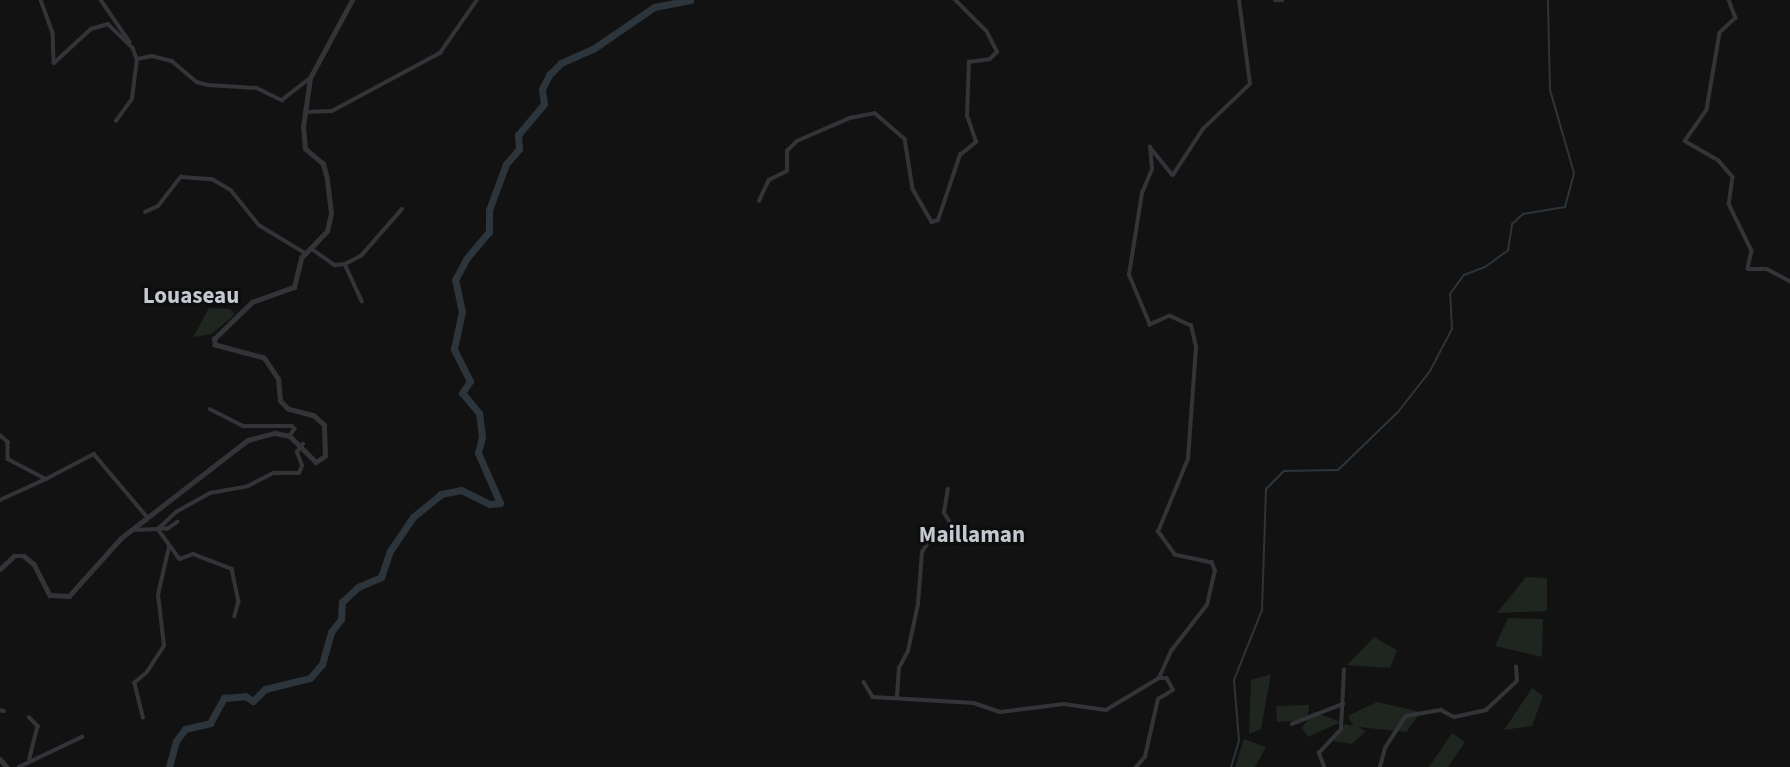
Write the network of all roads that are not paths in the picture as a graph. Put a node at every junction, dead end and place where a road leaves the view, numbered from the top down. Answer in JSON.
{"nodes":[{"id":1,"x":41,"y":0,"type":"edge"},
{"id":2,"x":101,"y":0,"type":"edge"},
{"id":3,"x":352,"y":0,"type":"edge"},
{"id":4,"x":477,"y":0,"type":"edge"},
{"id":5,"x":955,"y":0,"type":"edge"},
{"id":6,"x":1239,"y":0,"type":"edge"},
{"id":7,"x":1275,"y":0,"type":"edge"},
{"id":8,"x":1282,"y":0,"type":"edge"},
{"id":9,"x":1729,"y":0,"type":"edge"},
{"id":10,"x":133,"y":48,"type":"junction"},
{"id":11,"x":137,"y":59,"type":"junction"},
{"id":12,"x":310,"y":78,"type":"junction"},
{"id":13,"x":305,"y":112,"type":"junction"},
{"id":14,"x":116,"y":121,"type":"dead end"},
{"id":15,"x":760,"y":201,"type":"dead end"},
{"id":16,"x":402,"y":209,"type":"dead end"},
{"id":17,"x":145,"y":212,"type":"dead end"},
{"id":18,"x":312,"y":249,"type":"junction"},
{"id":19,"x":305,"y":253,"type":"junction"},
{"id":20,"x":345,"y":264,"type":"junction"},
{"id":21,"x":1790,"y":282,"type":"edge"},
{"id":22,"x":362,"y":301,"type":"dead end"},
{"id":23,"x":210,"y":409,"type":"dead end"},
{"id":24,"x":0,"y":435,"type":"edge"},
{"id":25,"x":290,"y":436,"type":"junction"},
{"id":26,"x":303,"y":444,"type":"junction"},
{"id":27,"x":46,"y":479,"type":"junction"},
{"id":28,"x":948,"y":489,"type":"dead end"},
{"id":29,"x":0,"y":500,"type":"edge"},
{"id":30,"x":148,"y":518,"type":"junction"},
{"id":31,"x":178,"y":522,"type":"dead end"},
{"id":32,"x":158,"y":529,"type":"junction"},
{"id":33,"x":132,"y":530,"type":"junction"},
{"id":34,"x":169,"y":547,"type":"junction"},
{"id":35,"x":0,"y":569,"type":"edge"},
{"id":36,"x":235,"y":616,"type":"dead end"},
{"id":37,"x":1516,"y":667,"type":"dead end"},
{"id":38,"x":1344,"y":670,"type":"dead end"},
{"id":39,"x":1160,"y":678,"type":"junction"},
{"id":40,"x":864,"y":682,"type":"dead end"},
{"id":41,"x":897,"y":696,"type":"junction"},
{"id":42,"x":1343,"y":704,"type":"junction"},
{"id":43,"x":29,"y":718,"type":"dead end"},
{"id":44,"x":144,"y":718,"type":"dead end"},
{"id":45,"x":1292,"y":724,"type":"dead end"},
{"id":46,"x":82,"y":737,"type":"dead end"},
{"id":47,"x":0,"y":759,"type":"edge"},
{"id":48,"x":30,"y":759,"type":"junction"},
{"id":49,"x":7,"y":767,"type":"edge"},
{"id":50,"x":19,"y":767,"type":"edge"},
{"id":51,"x":1136,"y":767,"type":"edge"},
{"id":52,"x":1324,"y":767,"type":"edge"},
{"id":53,"x":1380,"y":767,"type":"edge"}],
"edges":[{"from":1,"to":10,"type":"street"},
{"from":2,"to":10,"type":"street"},
{"from":3,"to":12,"type":"street"},
{"from":4,"to":13,"type":"street"},
{"from":5,"to":15,"type":"street"},
{"from":6,"to":39,"type":"street"},
{"from":7,"to":8,"type":"street"},
{"from":9,"to":21,"type":"street"},
{"from":10,"to":11,"type":"street"},
{"from":11,"to":12,"type":"street"},
{"from":11,"to":14,"type":"street"},
{"from":12,"to":13,"type":"street"},
{"from":13,"to":18,"type":"street"},
{"from":16,"to":20,"type":"street"},
{"from":17,"to":19,"type":"street"},
{"from":18,"to":19,"type":"street"},
{"from":18,"to":20,"type":"street"},
{"from":19,"to":26,"type":"street"},
{"from":20,"to":22,"type":"street"},
{"from":23,"to":25,"type":"street"},
{"from":24,"to":27,"type":"street"},
{"from":25,"to":26,"type":"street"},
{"from":25,"to":30,"type":"street"},
{"from":26,"to":32,"type":"street"},
{"from":27,"to":29,"type":"street"},
{"from":27,"to":30,"type":"street"},
{"from":28,"to":41,"type":"street"},
{"from":30,"to":33,"type":"street"},
{"from":31,"to":32,"type":"street"},
{"from":32,"to":33,"type":"street"},
{"from":32,"to":34,"type":"street"},
{"from":33,"to":35,"type":"street"},
{"from":34,"to":36,"type":"street"},
{"from":34,"to":44,"type":"street"},
{"from":37,"to":53,"type":"street"},
{"from":38,"to":42,"type":"street"},
{"from":39,"to":41,"type":"street"},
{"from":39,"to":51,"type":"street"},
{"from":40,"to":41,"type":"street"},
{"from":42,"to":45,"type":"street"},
{"from":42,"to":52,"type":"street"},
{"from":43,"to":48,"type":"street"},
{"from":46,"to":48,"type":"street"},
{"from":47,"to":49,"type":"street"},
{"from":48,"to":50,"type":"street"}]}
